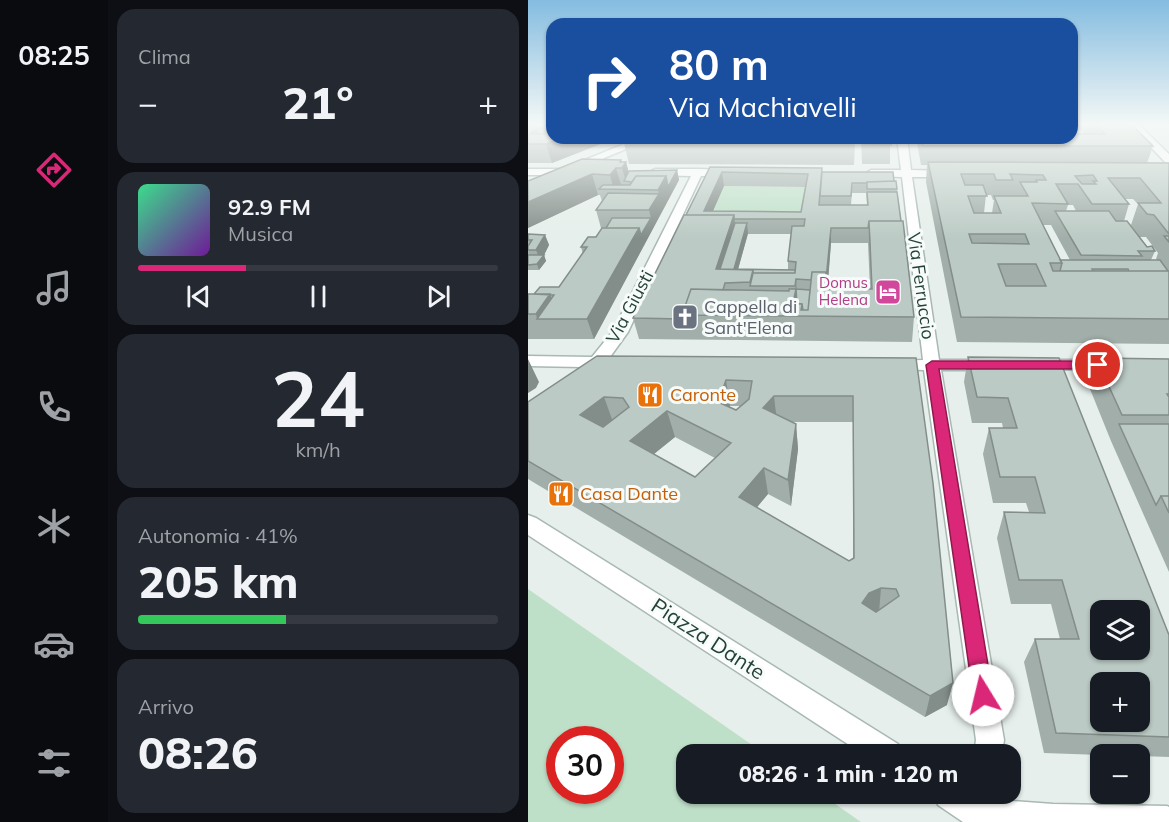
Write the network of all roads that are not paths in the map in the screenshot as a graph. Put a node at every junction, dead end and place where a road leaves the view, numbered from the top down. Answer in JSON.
{"nodes":[{"id":1,"x":588,"y":162,"type":"edge"},
{"id":2,"x":905,"y":162,"type":"edge"},
{"id":3,"x":528,"y":172,"type":"edge"},
{"id":4,"x":564,"y":172,"type":"junction"},
{"id":5,"x":599,"y":172,"type":"edge"},
{"id":6,"x":640,"y":172,"type":"edge"},
{"id":7,"x":698,"y":172,"type":"junction"},
{"id":8,"x":744,"y":173,"type":"edge"},
{"id":9,"x":859,"y":173,"type":"edge"},
{"id":10,"x":906,"y":173,"type":"junction"},
{"id":11,"x":966,"y":174,"type":"edge"},
{"id":12,"x":528,"y":187,"type":"edge"},
{"id":13,"x":528,"y":361,"type":"edge"},
{"id":14,"x":598,"y":361,"type":"junction"},
{"id":15,"x":624,"y":362,"type":"edge"},
{"id":16,"x":1133,"y":364,"type":"edge"},
{"id":17,"x":879,"y":365,"type":"edge"},
{"id":18,"x":932,"y":365,"type":"junction"},
{"id":19,"x":579,"y":378,"type":"edge"},
{"id":20,"x":528,"y":524,"type":"edge"},
{"id":21,"x":872,"y":744,"type":"edge"},
{"id":22,"x":989,"y":744,"type":"edge"},
{"id":23,"x":981,"y":810,"type":"edge"},
{"id":24,"x":1167,"y":822,"type":"edge"}],
"edges":[{"from":1,"to":4,"type":"street"},
{"from":2,"to":10,"type":"street","name":"Via Ferruccio"},
{"from":3,"to":4,"type":"street"},
{"from":4,"to":5,"type":"street"},
{"from":4,"to":12,"type":"street"},
{"from":6,"to":7,"type":"street"},
{"from":7,"to":8,"type":"street"},
{"from":7,"to":14,"type":"street","name":"Via Giusti"},
{"from":9,"to":10,"type":"street"},
{"from":10,"to":11,"type":"street"},
{"from":10,"to":18,"type":"street","name":"Via Ferruccio"},
{"from":13,"to":14,"type":"street"},
{"from":14,"to":15,"type":"street"},
{"from":14,"to":19,"type":"street","name":"Via Giusti"},
{"from":16,"to":18,"type":"street"},
{"from":17,"to":18,"type":"street"},
{"from":18,"to":22,"type":"street","name":"Via Ferruccio"},
{"from":20,"to":21,"type":"street","name":"Piazza Dante"},
{"from":23,"to":24,"type":"street"}]}
